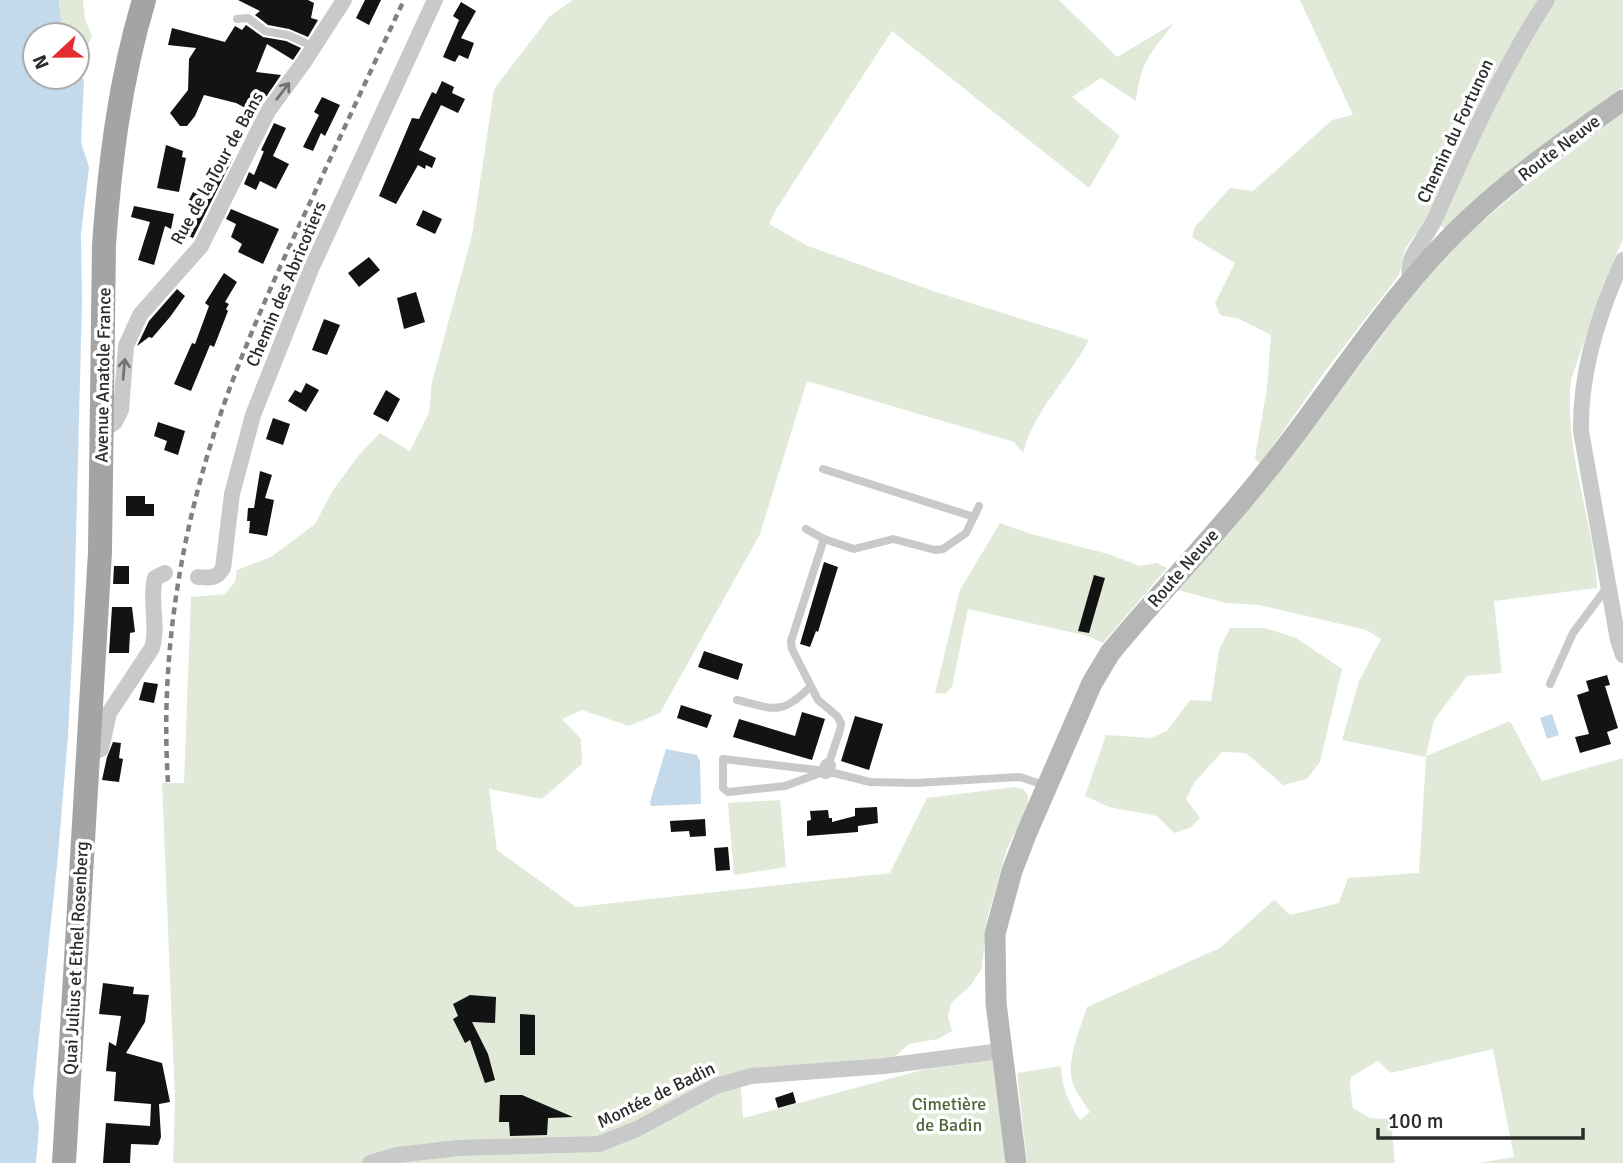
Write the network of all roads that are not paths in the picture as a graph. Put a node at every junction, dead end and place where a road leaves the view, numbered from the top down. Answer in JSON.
{"nodes":[{"id":1,"x":144,"y":0,"type":"edge"},
{"id":2,"x":344,"y":0,"type":"edge"},
{"id":3,"x":435,"y":0,"type":"edge"},
{"id":4,"x":1547,"y":0,"type":"edge"},
{"id":5,"x":237,"y":19,"type":"dead end"},
{"id":6,"x":314,"y":47,"type":"junction"},
{"id":7,"x":1623,"y":100,"type":"edge"},
{"id":8,"x":1623,"y":260,"type":"edge"},
{"id":9,"x":1411,"y":281,"type":"junction"},
{"id":10,"x":103,"y":430,"type":"junction"},
{"id":11,"x":824,"y":469,"type":"dead end"},
{"id":12,"x":979,"y":506,"type":"dead end"},
{"id":13,"x":974,"y":517,"type":"junction"},
{"id":14,"x":806,"y":529,"type":"dead end"},
{"id":15,"x":824,"y":539,"type":"junction"},
{"id":16,"x":164,"y":573,"type":"dead end"},
{"id":17,"x":198,"y":577,"type":"dead end"},
{"id":18,"x":1608,"y":586,"type":"junction"},
{"id":19,"x":1623,"y":654,"type":"edge"},
{"id":20,"x":1550,"y":684,"type":"dead end"},
{"id":21,"x":810,"y":687,"type":"junction"},
{"id":22,"x":737,"y":700,"type":"dead end"},
{"id":23,"x":88,"y":754,"type":"junction"},
{"id":24,"x":827,"y":768,"type":"junction"},
{"id":25,"x":1047,"y":786,"type":"junction"},
{"id":26,"x":1001,"y":1051,"type":"junction"},
{"id":27,"x":64,"y":1163,"type":"edge"},
{"id":28,"x":370,"y":1163,"type":"edge"},
{"id":29,"x":1016,"y":1163,"type":"edge"}],
"edges":[{"from":1,"to":10,"type":"main road","name":"Avenue Anatole France"},
{"from":2,"to":6,"type":"street","name":"Rue de la Tour de Bans"},
{"from":3,"to":17,"type":"street","name":"Chemin des Abricotiers"},
{"from":4,"to":9,"type":"street","name":"Chemin du Fortunon"},
{"from":5,"to":6,"type":"lane"},
{"from":10,"to":6,"type":"street","name":"Rue de la Tour de Bans","one_way":true},
{"from":7,"to":9,"type":"street","name":"Route Neuve"},
{"from":8,"to":18,"type":"street"},
{"from":9,"to":25,"type":"street","name":"Route Neuve"},
{"from":10,"to":23,"type":"main road","name":"Avenue Anatole France"},
{"from":11,"to":13,"type":"lane"},
{"from":12,"to":13,"type":"lane"},
{"from":13,"to":15,"type":"lane"},
{"from":14,"to":15,"type":"lane"},
{"from":15,"to":21,"type":"lane"},
{"from":16,"to":23,"type":"street"},
{"from":18,"to":19,"type":"street"},
{"from":18,"to":20,"type":"lane"},
{"from":21,"to":22,"type":"lane"},
{"from":21,"to":24,"type":"lane"},
{"from":23,"to":27,"type":"main road","name":"Quai Julius et Ethel Rosenberg"},
{"from":24,"to":24,"type":"lane"},
{"from":24,"to":25,"type":"lane"},
{"from":25,"to":26,"type":"street","name":"Route Neuve"},
{"from":26,"to":28,"type":"street","name":"Montée de Badin"},
{"from":26,"to":29,"type":"street","name":"Route Neuve"}]}
